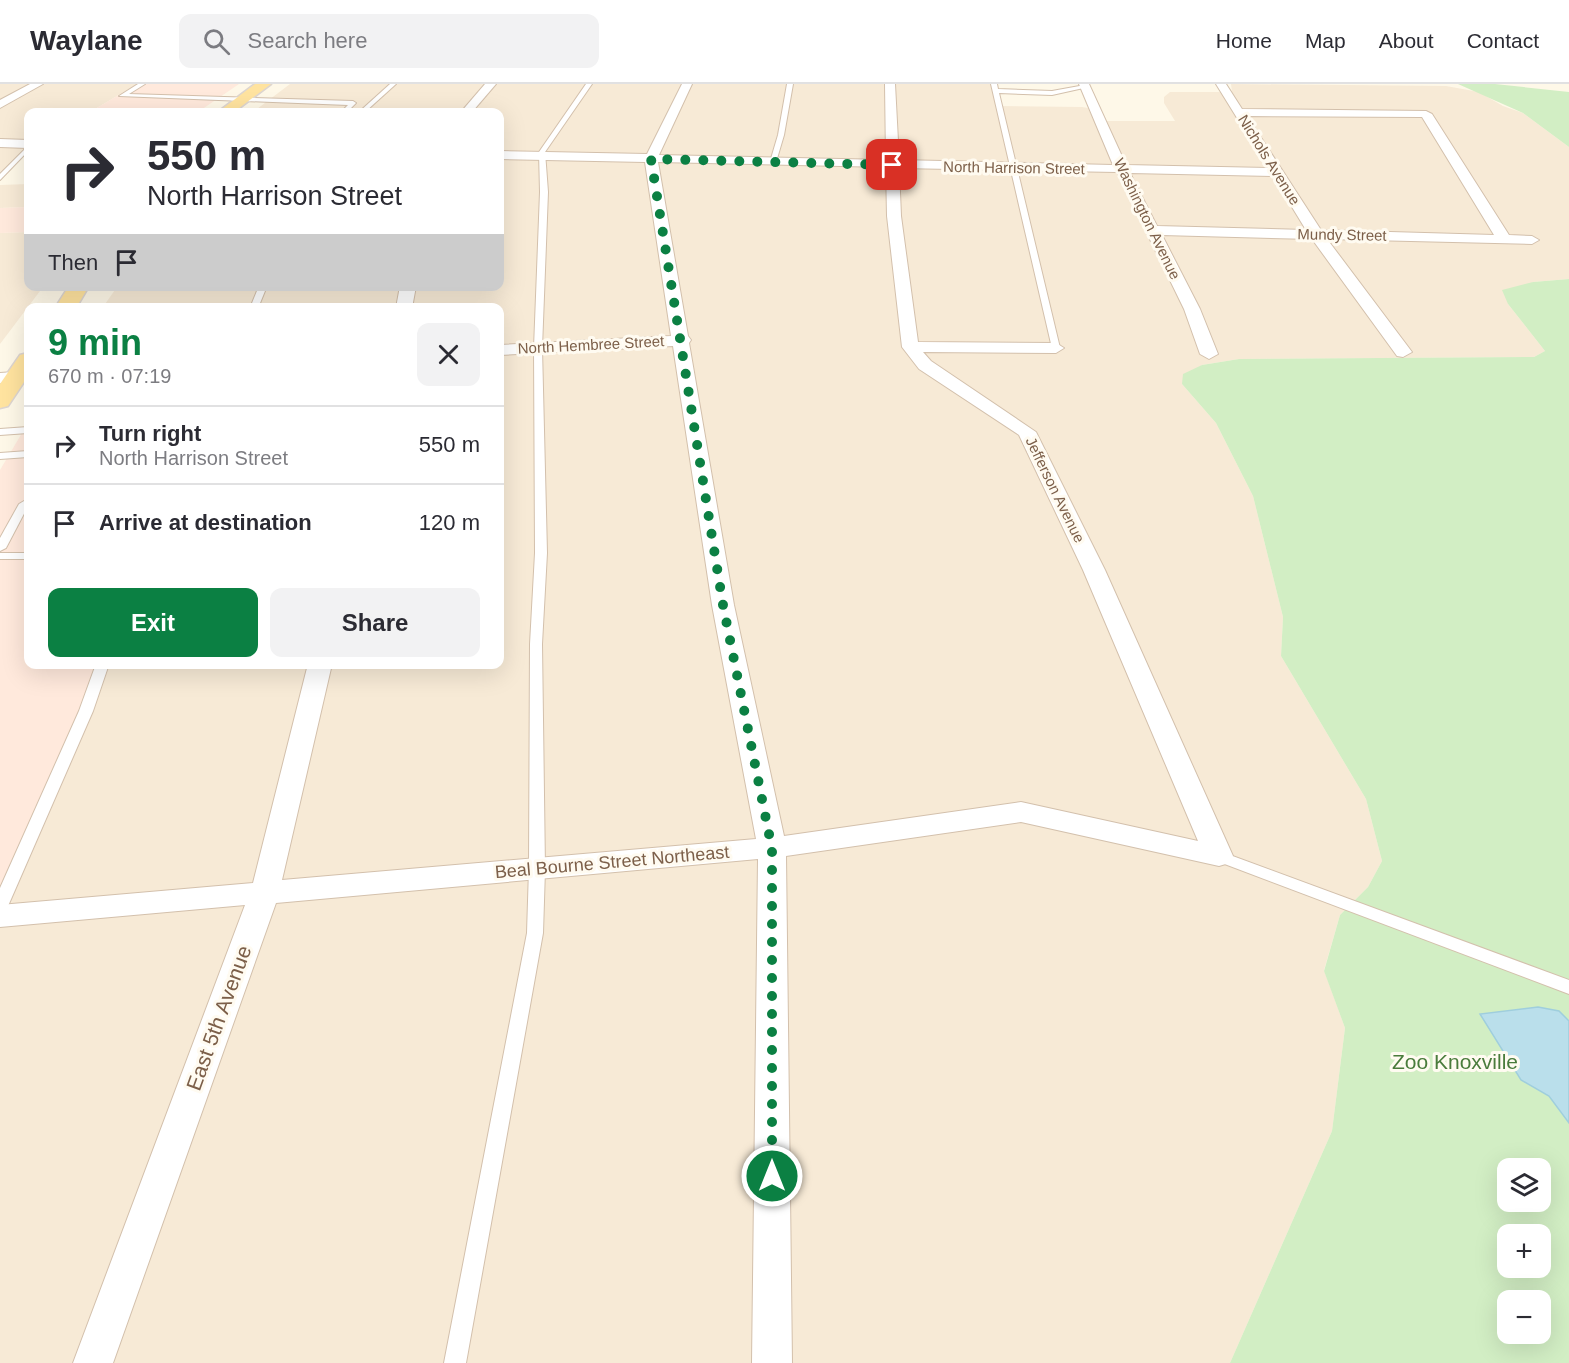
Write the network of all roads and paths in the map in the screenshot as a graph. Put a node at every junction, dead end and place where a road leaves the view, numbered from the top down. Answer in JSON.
{"nodes":[{"id":1,"x":38,"y":84,"type":"edge"},
{"id":2,"x":142,"y":84,"type":"edge"},
{"id":3,"x":264,"y":84,"type":"edge"},
{"id":4,"x":393,"y":84,"type":"edge"},
{"id":5,"x":491,"y":84,"type":"edge"},
{"id":6,"x":589,"y":84,"type":"edge"},
{"id":7,"x":687,"y":84,"type":"edge"},
{"id":8,"x":790,"y":84,"type":"edge"},
{"id":9,"x":890,"y":84,"type":"edge"},
{"id":10,"x":1221,"y":84,"type":"edge"},
{"id":11,"x":1084,"y":86,"type":"edge"},
{"id":12,"x":995,"y":87,"type":"edge"},
{"id":13,"x":244,"y":99,"type":"junction"},
{"id":14,"x":0,"y":105,"type":"edge"},
{"id":15,"x":231,"y":108,"type":"edge"},
{"id":16,"x":349,"y":108,"type":"edge"},
{"id":17,"x":366,"y":108,"type":"edge"},
{"id":18,"x":470,"y":108,"type":"edge"},
{"id":19,"x":1238,"y":112,"type":"junction"},
{"id":20,"x":0,"y":143,"type":"edge"},
{"id":21,"x":24,"y":144,"type":"edge"},
{"id":22,"x":24,"y":152,"type":"edge"},
{"id":23,"x":504,"y":155,"type":"edge"},
{"id":24,"x":544,"y":156,"type":"junction"},
{"id":25,"x":651,"y":159,"type":"junction"},
{"id":26,"x":773,"y":162,"type":"junction"},
{"id":27,"x":892,"y":165,"type":"junction"},
{"id":28,"x":1014,"y":168,"type":"junction"},
{"id":29,"x":1122,"y":170,"type":"junction"},
{"id":30,"x":1276,"y":172,"type":"junction"},
{"id":31,"x":0,"y":178,"type":"edge"},
{"id":32,"x":1152,"y":230,"type":"junction"},
{"id":33,"x":1316,"y":234,"type":"junction"},
{"id":34,"x":1504,"y":239,"type":"junction"},
{"id":35,"x":1532,"y":240,"type":"dead end"},
{"id":36,"x":682,"y":340,"type":"junction"},
{"id":37,"x":909,"y":347,"type":"junction"},
{"id":38,"x":538,"y":348,"type":"junction"},
{"id":39,"x":1056,"y":348,"type":"joint"},
{"id":40,"x":504,"y":350,"type":"edge"},
{"id":41,"x":1402,"y":352,"type":"dead end"},
{"id":42,"x":1209,"y":354,"type":"dead end"},
{"id":43,"x":19,"y":373,"type":"edge"},
{"id":44,"x":0,"y":401,"type":"edge"},
{"id":45,"x":24,"y":430,"type":"edge"},
{"id":46,"x":0,"y":432,"type":"edge"},
{"id":47,"x":24,"y":454,"type":"edge"},
{"id":48,"x":0,"y":456,"type":"edge"},
{"id":49,"x":24,"y":504,"type":"dead end"},
{"id":50,"x":0,"y":548,"type":"edge"},
{"id":51,"x":0,"y":556,"type":"edge"},
{"id":52,"x":24,"y":556,"type":"edge"},
{"id":53,"x":101,"y":669,"type":"edge"},
{"id":54,"x":319,"y":669,"type":"edge"},
{"id":55,"x":772,"y":849,"type":"junction"},
{"id":56,"x":1219,"y":856,"type":"junction"},
{"id":57,"x":537,"y":868,"type":"junction"},
{"id":58,"x":265,"y":892,"type":"junction"},
{"id":59,"x":0,"y":906,"type":"edge"},
{"id":60,"x":0,"y":916,"type":"edge"},
{"id":61,"x":1569,"y":987,"type":"edge"},
{"id":62,"x":93,"y":1363,"type":"edge"},
{"id":63,"x":455,"y":1363,"type":"edge"},
{"id":64,"x":772,"y":1363,"type":"edge"}],
"edges":[{"from":1,"to":14,"type":"street"},
{"from":2,"to":13,"type":"lane"},
{"from":3,"to":13,"type":"main road"},
{"from":4,"to":17,"type":"lane"},
{"from":5,"to":18,"type":"street"},
{"from":6,"to":24,"type":"lane"},
{"from":7,"to":25,"type":"street"},
{"from":8,"to":26,"type":"lane"},
{"from":9,"to":27,"type":"street"},
{"from":10,"to":19,"type":"street","name":"Nichols Avenue"},
{"from":11,"to":12,"type":"lane"},
{"from":11,"to":29,"type":"street","name":"Washington Avenue"},
{"from":12,"to":28,"type":"lane"},
{"from":13,"to":15,"type":"main road"},
{"from":13,"to":16,"type":"lane"},
{"from":19,"to":30,"type":"street","name":"Nichols Avenue"},
{"from":19,"to":34,"type":"street"},
{"from":20,"to":21,"type":"street"},
{"from":22,"to":31,"type":"lane"},
{"from":23,"to":24,"type":"street","name":"North Harrison Street"},
{"from":24,"to":25,"type":"street","name":"North Harrison Street"},
{"from":24,"to":38,"type":"lane"},
{"from":25,"to":26,"type":"street","name":"North Harrison Street"},
{"from":25,"to":36,"type":"street"},
{"from":26,"to":27,"type":"street","name":"North Harrison Street"},
{"from":27,"to":28,"type":"street","name":"North Harrison Street"},
{"from":27,"to":37,"type":"street"},
{"from":28,"to":29,"type":"street","name":"North Harrison Street"},
{"from":28,"to":39,"type":"lane"},
{"from":29,"to":30,"type":"street","name":"North Harrison Street"},
{"from":29,"to":32,"type":"street","name":"Washington Avenue"},
{"from":30,"to":33,"type":"street","name":"Nichols Avenue"},
{"from":32,"to":33,"type":"street","name":"Mundy Street"},
{"from":32,"to":42,"type":"street","name":"Washington Avenue"},
{"from":33,"to":34,"type":"street","name":"Mundy Street"},
{"from":33,"to":41,"type":"street","name":"Nichols Avenue"},
{"from":34,"to":35,"type":"street","name":"Mundy Street"},
{"from":36,"to":38,"type":"street","name":"North Hembree Street"},
{"from":36,"to":55,"type":"street"},
{"from":37,"to":39,"type":"street"},
{"from":37,"to":56,"type":"street","name":"Jefferson Avenue"},
{"from":38,"to":40,"type":"street","name":"North Hembree Street"},
{"from":38,"to":57,"type":"lane"},
{"from":43,"to":44,"type":"main road"},
{"from":45,"to":46,"type":"lane"},
{"from":47,"to":48,"type":"lane"},
{"from":49,"to":50,"type":"lane"},
{"from":51,"to":52,"type":"lane"},
{"from":53,"to":59,"type":"lane"},
{"from":54,"to":58,"type":"street","name":"East 5th Avenue"},
{"from":55,"to":56,"type":"street","name":"Beal Bourne Street Northeast"},
{"from":55,"to":57,"type":"street","name":"Beal Bourne Street Northeast"},
{"from":55,"to":64,"type":"street"},
{"from":56,"to":61,"type":"lane"},
{"from":57,"to":58,"type":"street","name":"Beal Bourne Street Northeast"},
{"from":57,"to":63,"type":"lane"},
{"from":58,"to":60,"type":"street","name":"Beal Bourne Street Northeast"},
{"from":58,"to":62,"type":"street","name":"East 5th Avenue"}]}
